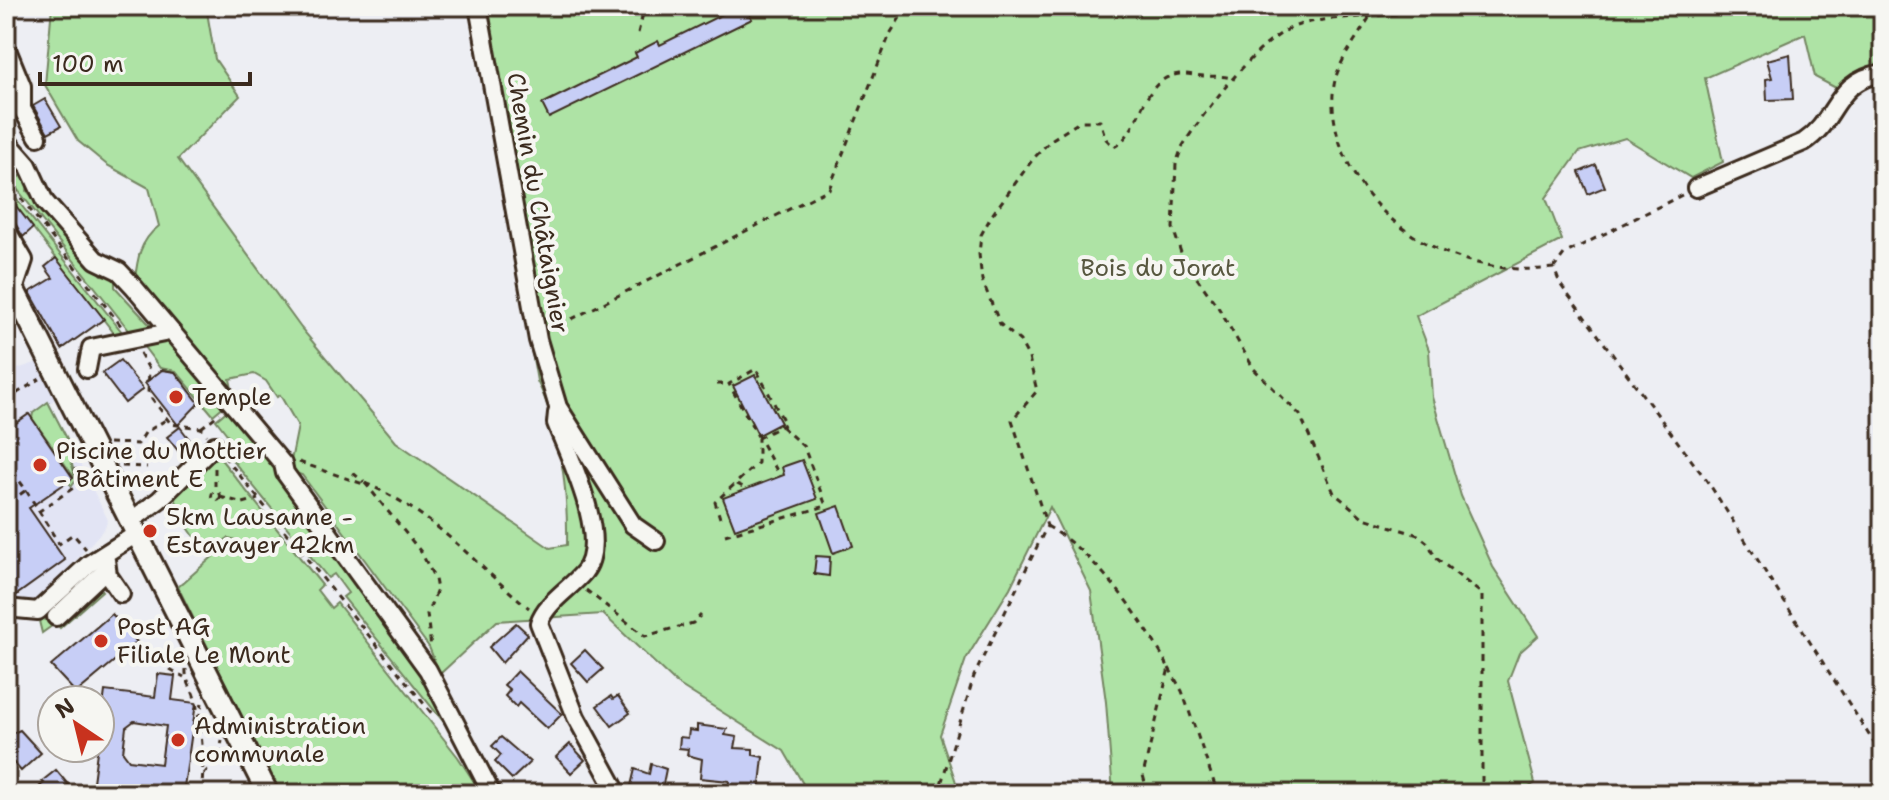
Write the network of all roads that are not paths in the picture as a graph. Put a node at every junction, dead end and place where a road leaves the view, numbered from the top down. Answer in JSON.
{"nodes":[{"id":1,"x":478,"y":6,"type":"edge"},
{"id":2,"x":6,"y":47,"type":"edge"},
{"id":3,"x":1883,"y":73,"type":"edge"},
{"id":4,"x":38,"y":137,"type":"dead end"},
{"id":5,"x":6,"y":140,"type":"edge"},
{"id":6,"x":1696,"y":188,"type":"road end"},
{"id":7,"x":6,"y":229,"type":"edge"},
{"id":8,"x":10,"y":282,"type":"edge"},
{"id":9,"x":169,"y":332,"type":"junction"},
{"id":10,"x":87,"y":369,"type":"dead end"},
{"id":11,"x":558,"y":407,"type":"junction"},
{"id":12,"x":219,"y":449,"type":"road end"},
{"id":13,"x":135,"y":526,"type":"junction"},
{"id":14,"x":656,"y":541,"type":"dead end"},
{"id":15,"x":106,"y":562,"type":"junction"},
{"id":16,"x":121,"y":594,"type":"dead end"},
{"id":17,"x":6,"y":608,"type":"edge"},
{"id":18,"x":56,"y":617,"type":"dead end"},
{"id":19,"x":268,"y":794,"type":"edge"},
{"id":20,"x":492,"y":794,"type":"edge"},
{"id":21,"x":618,"y":794,"type":"edge"}],
"edges":[{"from":1,"to":11,"type":"street","name":"Chemin du Châtaignier"},
{"from":2,"to":4,"type":"street"},
{"from":3,"to":6,"type":"street"},
{"from":5,"to":9,"type":"street"},
{"from":7,"to":8,"type":"street"},
{"from":8,"to":13,"type":"main road"},
{"from":9,"to":10,"type":"street"},
{"from":9,"to":20,"type":"street"},
{"from":11,"to":14,"type":"street","name":"Chemin du Châtaignier"},
{"from":11,"to":21,"type":"street","name":"Chemin du Châtaignier"},
{"from":12,"to":13,"type":"street"},
{"from":13,"to":15,"type":"street"},
{"from":13,"to":19,"type":"main road"},
{"from":15,"to":16,"type":"street"},
{"from":15,"to":17,"type":"street"},
{"from":15,"to":18,"type":"street"}]}
